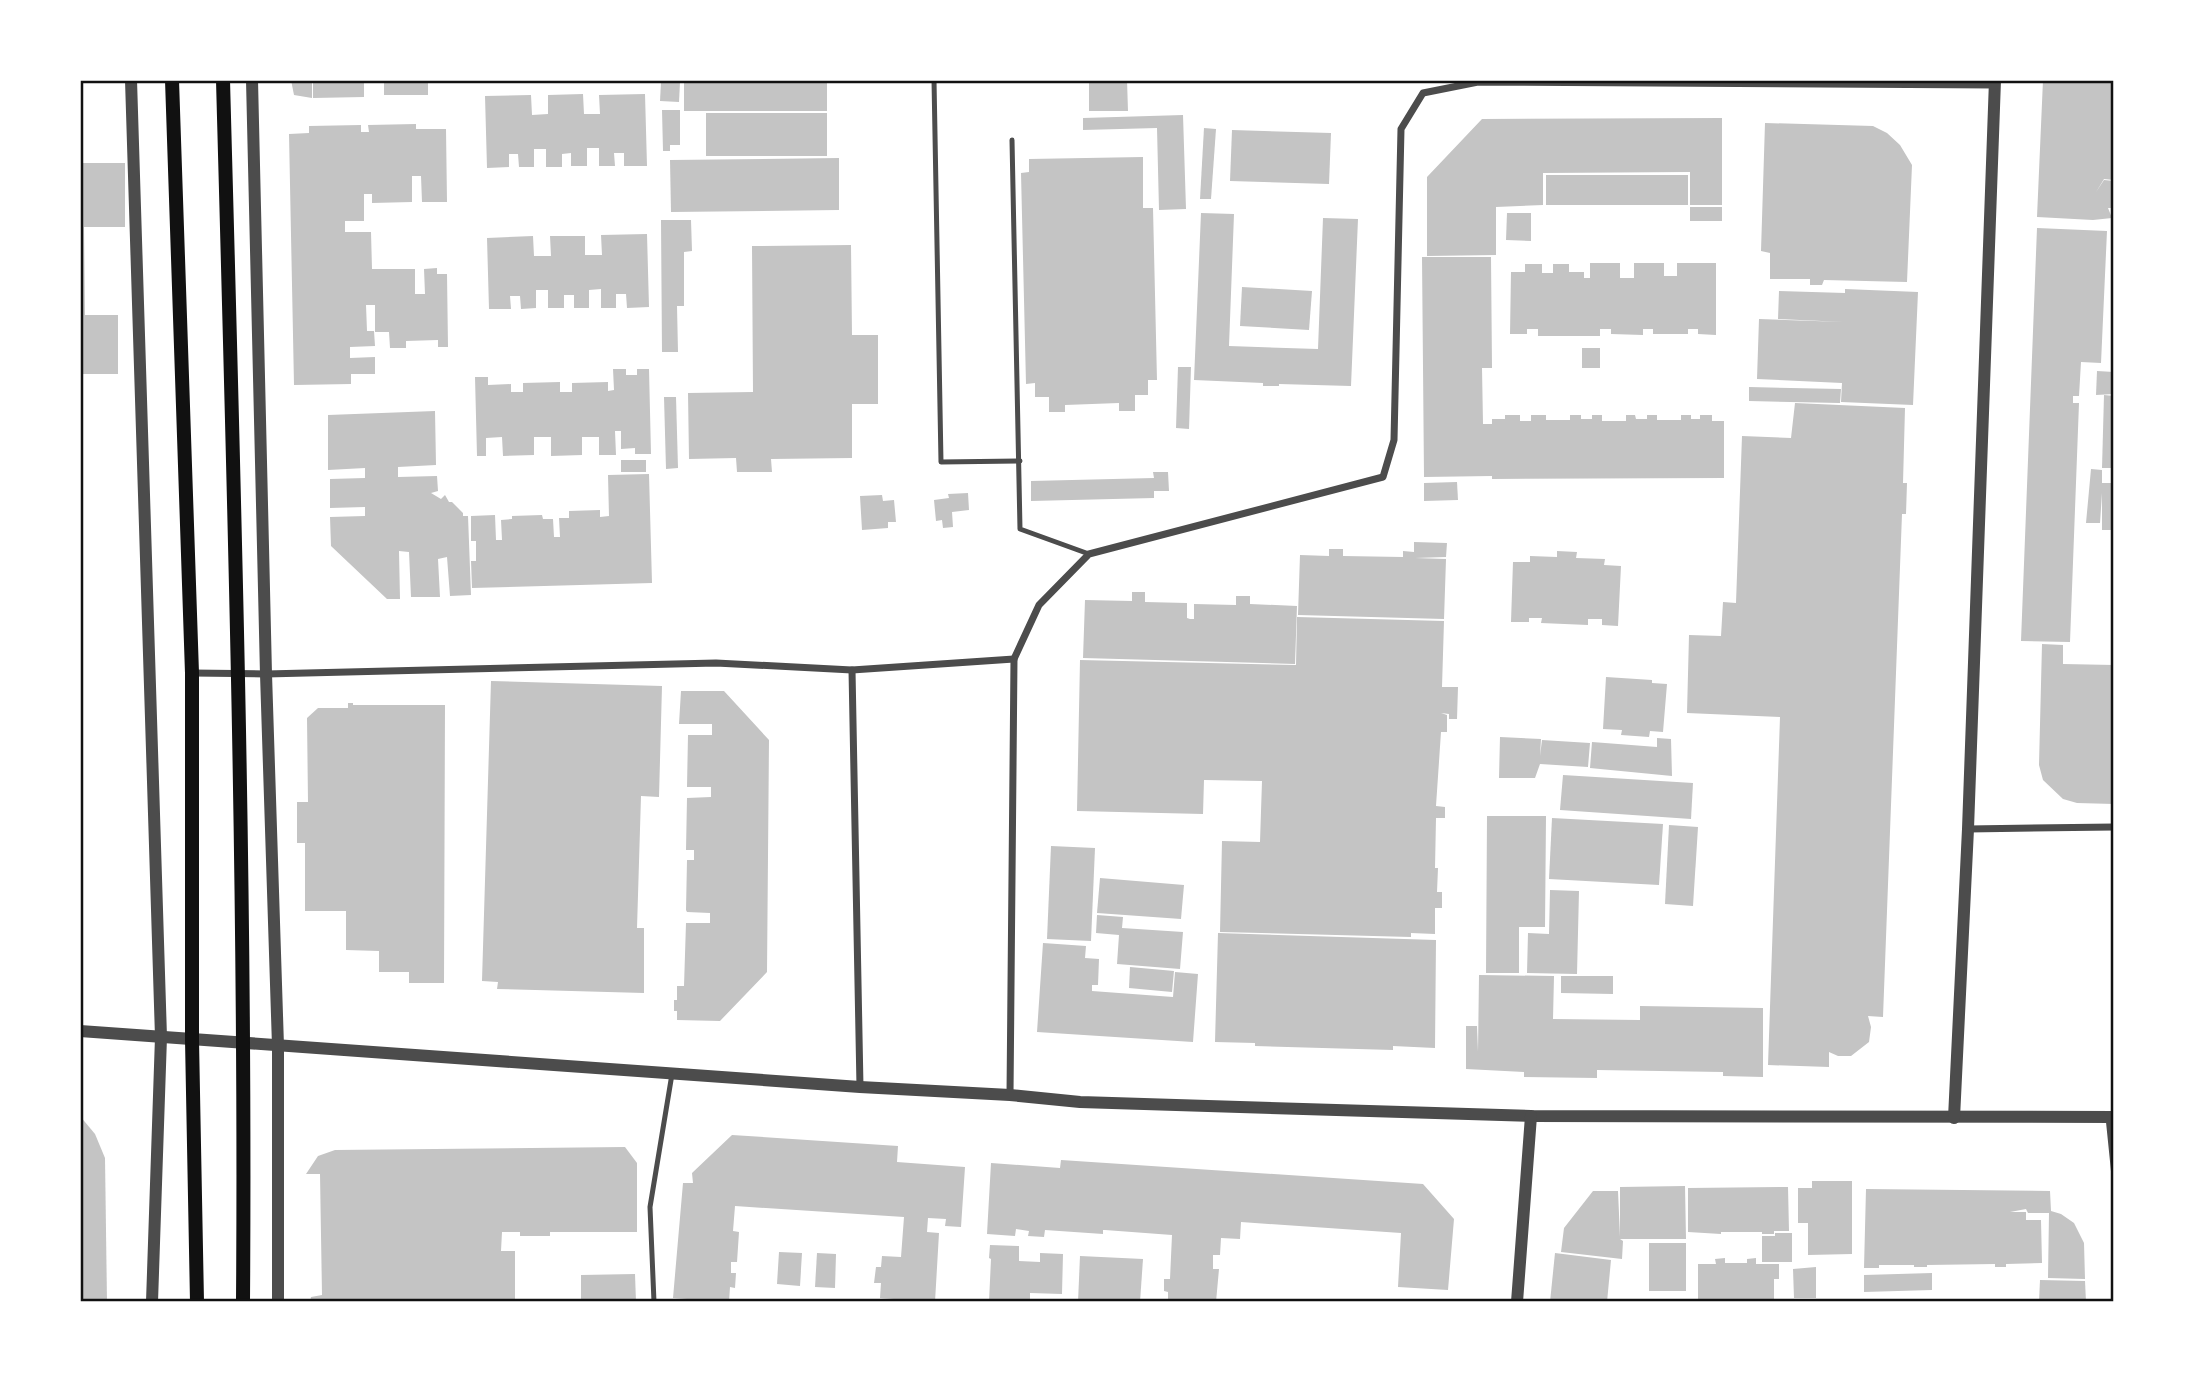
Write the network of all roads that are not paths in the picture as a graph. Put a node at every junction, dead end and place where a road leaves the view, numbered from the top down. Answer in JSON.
{"nodes":[{"id":1,"x":131,"y":80,"type":"edge"},
{"id":2,"x":172,"y":80,"type":"edge"},
{"id":3,"x":223,"y":80,"type":"edge"},
{"id":4,"x":252,"y":80,"type":"edge"},
{"id":5,"x":934,"y":80,"type":"edge"},
{"id":6,"x":1995,"y":83,"type":"edge"},
{"id":7,"x":1441,"y":85,"type":"edge"},
{"id":8,"x":1012,"y":140,"type":"dead end"},
{"id":9,"x":1020,"y":461,"type":"junction"},
{"id":10,"x":1089,"y":554,"type":"junction"},
{"id":11,"x":1014,"y":659,"type":"junction"},
{"id":12,"x":852,"y":670,"type":"junction"},
{"id":13,"x":192,"y":673,"type":"junction"},
{"id":14,"x":239,"y":674,"type":"junction"},
{"id":15,"x":266,"y":674,"type":"junction"},
{"id":16,"x":2113,"y":827,"type":"edge"},
{"id":17,"x":1968,"y":830,"type":"junction"},
{"id":18,"x":80,"y":1031,"type":"edge"},
{"id":19,"x":161,"y":1037,"type":"junction"},
{"id":20,"x":192,"y":1040,"type":"junction"},
{"id":21,"x":245,"y":1043,"type":"junction"},
{"id":22,"x":278,"y":1046,"type":"junction"},
{"id":23,"x":672,"y":1074,"type":"junction"},
{"id":24,"x":860,"y":1087,"type":"junction"},
{"id":25,"x":1010,"y":1095,"type":"junction"},
{"id":26,"x":1531,"y":1116,"type":"junction"},
{"id":27,"x":2111,"y":1117,"type":"edge"},
{"id":28,"x":1954,"y":1118,"type":"junction"},
{"id":29,"x":2113,"y":1177,"type":"edge"},
{"id":30,"x":152,"y":1301,"type":"edge"},
{"id":31,"x":197,"y":1301,"type":"edge"},
{"id":32,"x":243,"y":1301,"type":"edge"},
{"id":33,"x":278,"y":1301,"type":"edge"},
{"id":34,"x":654,"y":1301,"type":"edge"},
{"id":35,"x":1517,"y":1301,"type":"edge"}],
"edges":[{"from":1,"to":19,"type":"street"},
{"from":2,"to":13,"type":"main road"},
{"from":3,"to":14,"type":"main road"},
{"from":4,"to":15,"type":"street"},
{"from":5,"to":9,"type":"lane"},
{"from":6,"to":7,"type":"street"},
{"from":6,"to":17,"type":"street"},
{"from":7,"to":10,"type":"street"},
{"from":8,"to":9,"type":"lane"},
{"from":9,"to":10,"type":"lane"},
{"from":10,"to":11,"type":"street"},
{"from":11,"to":12,"type":"street"},
{"from":11,"to":25,"type":"street"},
{"from":12,"to":15,"type":"street"},
{"from":12,"to":24,"type":"street"},
{"from":13,"to":14,"type":"street"},
{"from":13,"to":20,"type":"main road"},
{"from":14,"to":15,"type":"street"},
{"from":14,"to":21,"type":"main road"},
{"from":15,"to":22,"type":"street"},
{"from":16,"to":17,"type":"street"},
{"from":17,"to":28,"type":"street"},
{"from":18,"to":19,"type":"street"},
{"from":19,"to":20,"type":"street"},
{"from":19,"to":30,"type":"street"},
{"from":20,"to":21,"type":"street"},
{"from":20,"to":31,"type":"main road"},
{"from":21,"to":22,"type":"street"},
{"from":21,"to":32,"type":"main road"},
{"from":22,"to":23,"type":"street"},
{"from":22,"to":33,"type":"street"},
{"from":23,"to":24,"type":"street"},
{"from":23,"to":34,"type":"lane"},
{"from":24,"to":25,"type":"street"},
{"from":25,"to":26,"type":"street"},
{"from":26,"to":28,"type":"street"},
{"from":26,"to":35,"type":"street"},
{"from":27,"to":28,"type":"street"},
{"from":27,"to":29,"type":"lane"}]}
